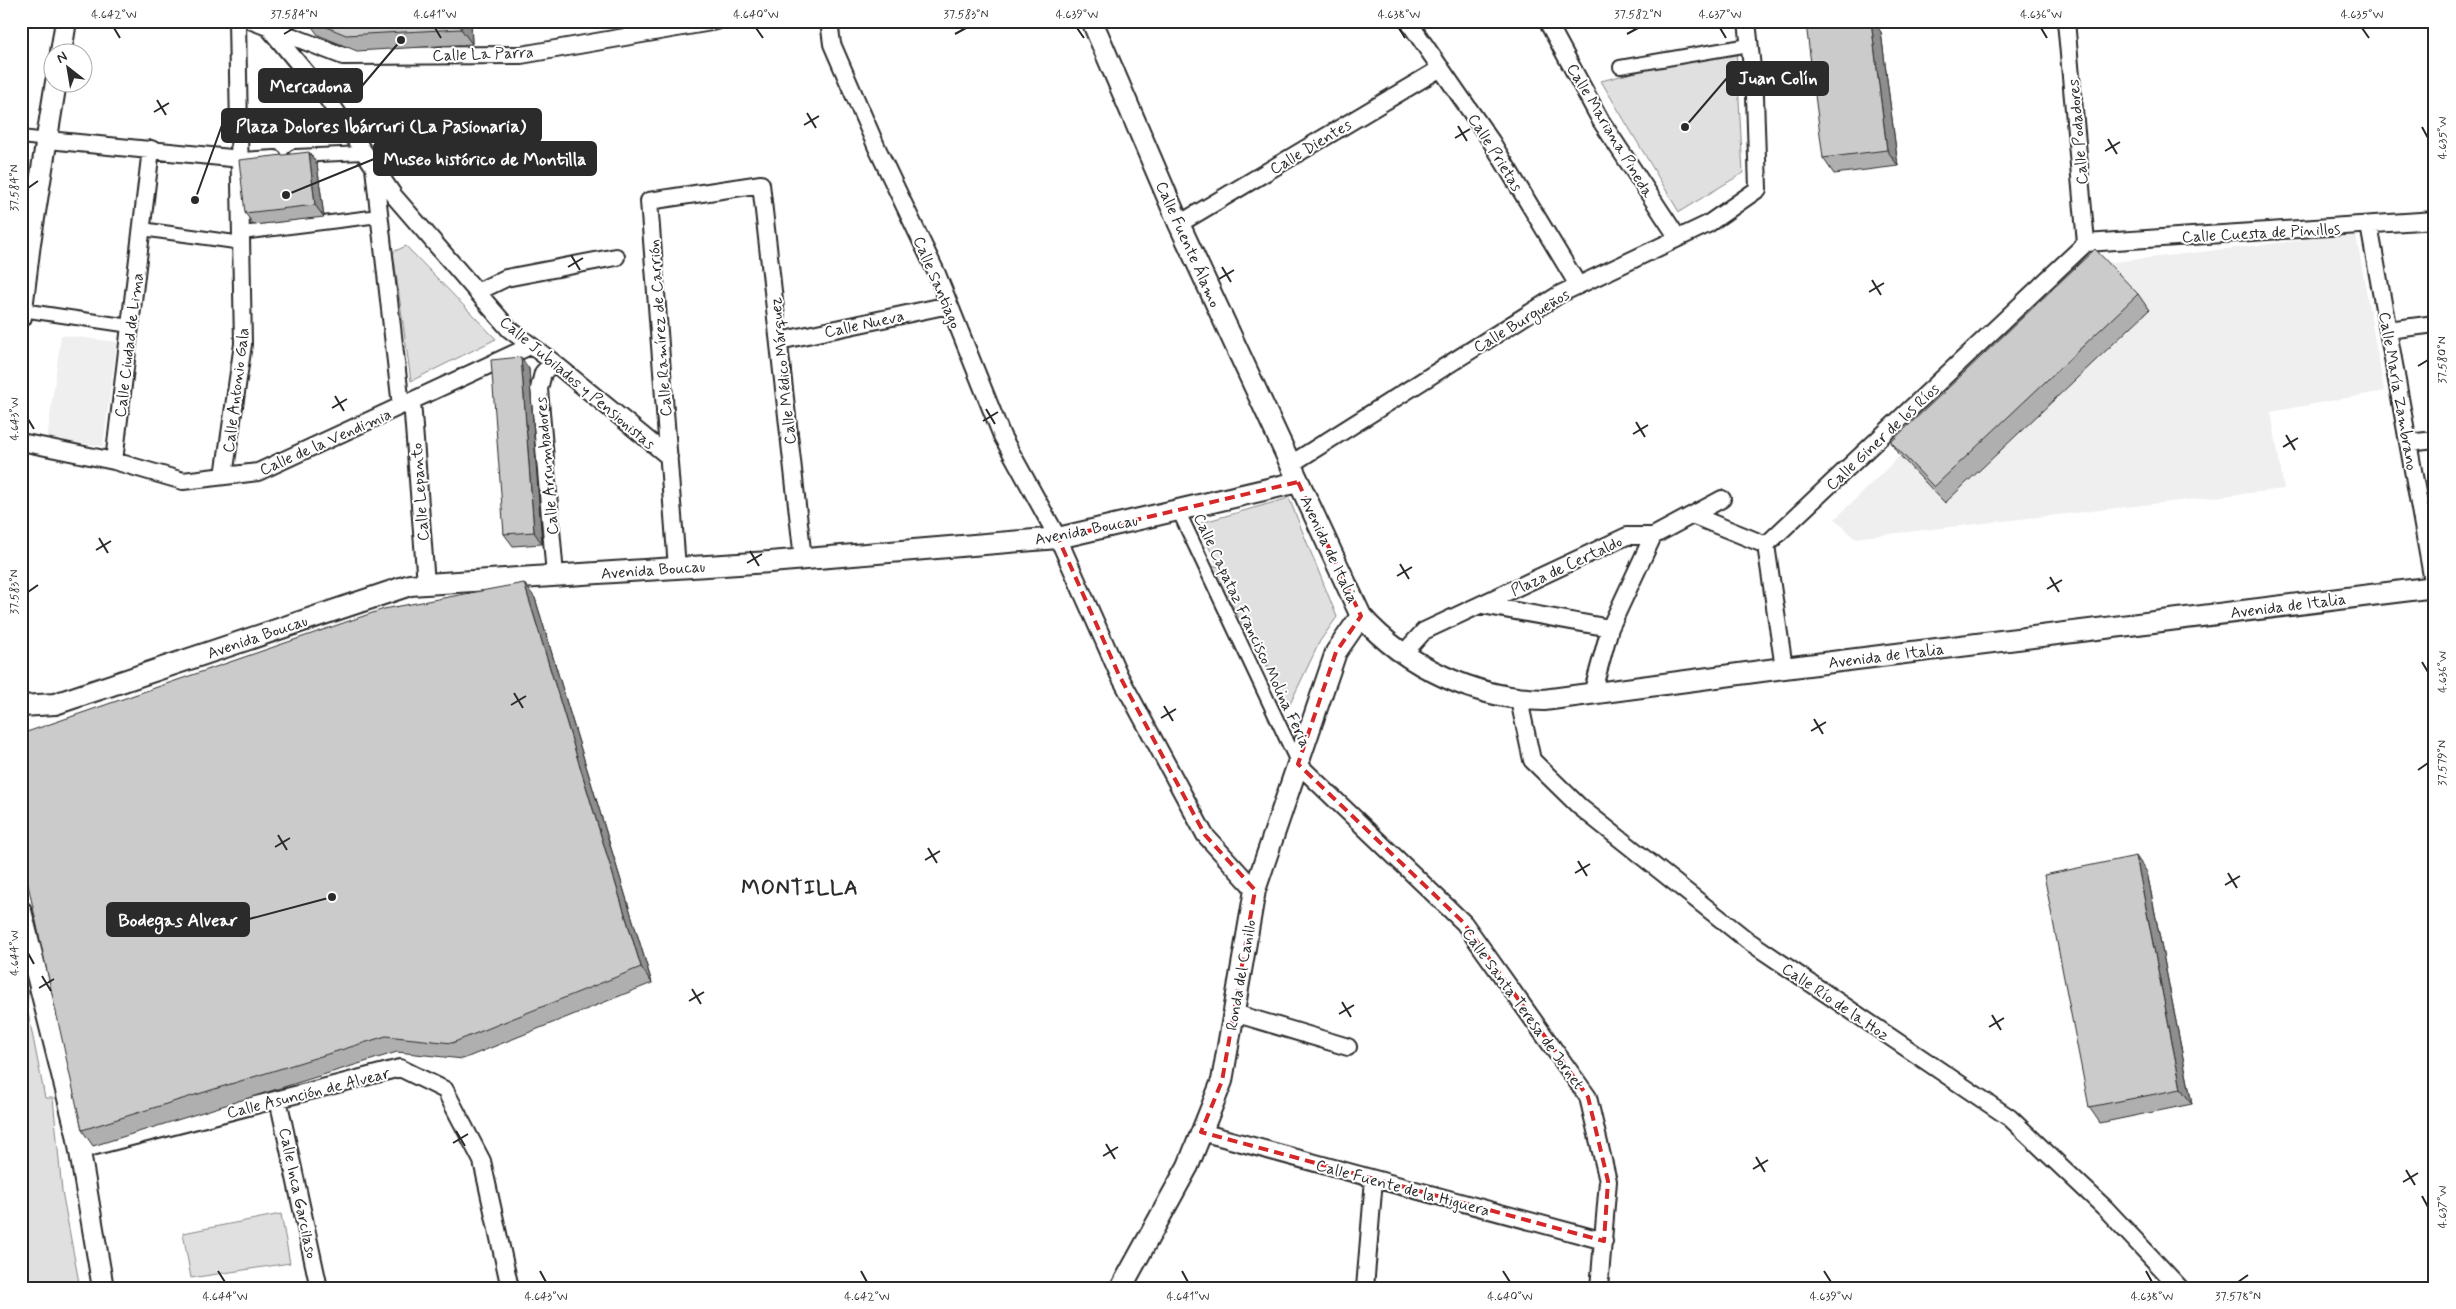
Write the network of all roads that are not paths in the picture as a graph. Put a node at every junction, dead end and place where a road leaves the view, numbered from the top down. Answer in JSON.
{"nodes":[{"id":1,"x":66,"y":21,"type":"edge"},
{"id":2,"x":237,"y":21,"type":"edge"},
{"id":3,"x":252,"y":21,"type":"edge"},
{"id":4,"x":717,"y":21,"type":"edge"},
{"id":5,"x":829,"y":21,"type":"edge"},
{"id":6,"x":1092,"y":21,"type":"edge"},
{"id":7,"x":1408,"y":21,"type":"edge"},
{"id":8,"x":1547,"y":21,"type":"edge"},
{"id":9,"x":1747,"y":21,"type":"edge"},
{"id":10,"x":2066,"y":21,"type":"edge"},
{"id":11,"x":268,"y":27,"type":"junction"},
{"id":12,"x":63,"y":42,"type":"edge"},
{"id":13,"x":1750,"y":45,"type":"junction"},
{"id":14,"x":1620,"y":67,"type":"dead end"},
{"id":15,"x":1441,"y":68,"type":"junction"},
{"id":16,"x":55,"y":92,"type":"edge"},
{"id":17,"x":21,"y":137,"type":"edge"},
{"id":18,"x":48,"y":140,"type":"junction"},
{"id":19,"x":151,"y":149,"type":"junction"},
{"id":20,"x":241,"y":159,"type":"junction"},
{"id":21,"x":369,"y":160,"type":"junction"},
{"id":22,"x":761,"y":184,"type":"joint"},
{"id":23,"x":379,"y":216,"type":"junction"},
{"id":24,"x":2435,"y":220,"type":"edge"},
{"id":25,"x":1179,"y":224,"type":"junction"},
{"id":26,"x":2369,"y":226,"type":"junction"},
{"id":27,"x":142,"y":229,"type":"junction"},
{"id":28,"x":242,"y":238,"type":"junction"},
{"id":29,"x":1678,"y":238,"type":"junction"},
{"id":30,"x":2086,"y":243,"type":"junction"},
{"id":31,"x":616,"y":257,"type":"dead end"},
{"id":32,"x":1578,"y":286,"type":"junction"},
{"id":33,"x":477,"y":292,"type":"junction"},
{"id":34,"x":949,"y":305,"type":"junction"},
{"id":35,"x":22,"y":313,"type":"edge"},
{"id":36,"x":2435,"y":324,"type":"edge"},
{"id":37,"x":130,"y":326,"type":"junction"},
{"id":38,"x":2388,"y":330,"type":"junction"},
{"id":39,"x":779,"y":341,"type":"junction"},
{"id":40,"x":530,"y":346,"type":"junction"},
{"id":41,"x":553,"y":362,"type":"junction"},
{"id":42,"x":406,"y":404,"type":"junction"},
{"id":43,"x":2435,"y":440,"type":"edge"},
{"id":44,"x":21,"y":442,"type":"edge"},
{"id":45,"x":2408,"y":443,"type":"junction"},
{"id":46,"x":669,"y":457,"type":"junction"},
{"id":47,"x":114,"y":461,"type":"junction"},
{"id":48,"x":1294,"y":473,"type":"junction"},
{"id":49,"x":224,"y":476,"type":"junction"},
{"id":50,"x":1722,"y":499,"type":"dead end"},
{"id":51,"x":1178,"y":510,"type":"junction"},
{"id":52,"x":1692,"y":515,"type":"junction"},
{"id":53,"x":1654,"y":536,"type":"junction"},
{"id":54,"x":1058,"y":538,"type":"junction"},
{"id":55,"x":1766,"y":545,"type":"junction"},
{"id":56,"x":803,"y":559,"type":"junction"},
{"id":57,"x":677,"y":568,"type":"junction"},
{"id":58,"x":555,"y":575,"type":"junction"},
{"id":59,"x":426,"y":584,"type":"junction"},
{"id":60,"x":2435,"y":587,"type":"edge"},
{"id":61,"x":1482,"y":604,"type":"junction"},
{"id":62,"x":1362,"y":616,"type":"junction"},
{"id":63,"x":1610,"y":628,"type":"junction"},
{"id":64,"x":1336,"y":652,"type":"joint"},
{"id":65,"x":1404,"y":653,"type":"junction"},
{"id":66,"x":1784,"y":668,"type":"junction"},
{"id":67,"x":1592,"y":694,"type":"junction"},
{"id":68,"x":1520,"y":700,"type":"junction"},
{"id":69,"x":21,"y":706,"type":"edge"},
{"id":70,"x":1298,"y":764,"type":"junction"},
{"id":71,"x":1255,"y":890,"type":"junction"},
{"id":72,"x":21,"y":910,"type":"edge"},
{"id":73,"x":1234,"y":1013,"type":"junction"},
{"id":74,"x":1348,"y":1047,"type":"dead end"},
{"id":75,"x":278,"y":1099,"type":"junction"},
{"id":76,"x":1202,"y":1132,"type":"junction"},
{"id":77,"x":80,"y":1150,"type":"junction"},
{"id":78,"x":1374,"y":1179,"type":"junction"},
{"id":79,"x":1604,"y":1242,"type":"junction"},
{"id":80,"x":103,"y":1288,"type":"edge"},
{"id":81,"x":319,"y":1288,"type":"edge"},
{"id":82,"x":510,"y":1288,"type":"edge"},
{"id":83,"x":1121,"y":1288,"type":"edge"},
{"id":84,"x":1365,"y":1288,"type":"edge"},
{"id":85,"x":1599,"y":1288,"type":"edge"},
{"id":86,"x":2180,"y":1288,"type":"edge"}],
"edges":[{"from":1,"to":12,"type":"street"},
{"from":2,"to":20,"type":"street","name":"Calle Antonio Gala"},
{"from":3,"to":11,"type":"street","name":"Calle La Parra"},
{"from":4,"to":11,"type":"street","name":"Calle La Parra"},
{"from":5,"to":34,"type":"street","name":"Calle Santiago"},
{"from":6,"to":25,"type":"street","name":"Calle Fuente Álamo"},
{"from":7,"to":15,"type":"street","name":"Calle Prietas"},
{"from":8,"to":29,"type":"street","name":"Calle Mariana Pineda"},
{"from":9,"to":13,"type":"street"},
{"from":10,"to":30,"type":"street","name":"Calle Podadores"},
{"from":11,"to":21,"type":"street","name":"Calle Jubilados y Pensionistas"},
{"from":13,"to":14,"type":"street"},
{"from":13,"to":29,"type":"street","name":"Calle Burgueños"},
{"from":15,"to":25,"type":"street","name":"Calle Dientes"},
{"from":15,"to":32,"type":"street","name":"Calle Prietas"},
{"from":16,"to":18,"type":"street"},
{"from":17,"to":18,"type":"street"},
{"from":18,"to":19,"type":"street"},
{"from":18,"to":35,"type":"street"},
{"from":19,"to":20,"type":"street"},
{"from":19,"to":27,"type":"street","name":"Calle Ciudad de Lima"},
{"from":20,"to":21,"type":"street"},
{"from":20,"to":28,"type":"street","name":"Calle Antonio Gala"},
{"from":21,"to":23,"type":"street","name":"Calle Jubilados y Pensionistas"},
{"from":21,"to":33,"type":"street","name":"Calle Jubilados y Pensionistas"},
{"from":22,"to":39,"type":"street","name":"Calle Médico Márquez"},
{"from":22,"to":46,"type":"street","name":"Calle Ramírez de Carrión"},
{"from":23,"to":28,"type":"street"},
{"from":23,"to":42,"type":"street","name":"Calle Jubilados y Pensionistas"},
{"from":24,"to":26,"type":"street","name":"Calle Cuesta de Pinillos"},
{"from":25,"to":48,"type":"street","name":"Calle Fuente Álamo"},
{"from":26,"to":30,"type":"street","name":"Calle Cuesta de Pinillos"},
{"from":26,"to":38,"type":"street","name":"Calle María Zambrano"},
{"from":27,"to":28,"type":"street"},
{"from":27,"to":37,"type":"street","name":"Calle Ciudad de Lima"},
{"from":28,"to":49,"type":"street","name":"Calle Antonio Gala"},
{"from":29,"to":32,"type":"street","name":"Calle Burgueños"},
{"from":30,"to":55,"type":"street","name":"Calle Giner de los Ríos"},
{"from":31,"to":33,"type":"street"},
{"from":32,"to":48,"type":"street","name":"Calle Burgueños"},
{"from":33,"to":40,"type":"street","name":"Calle Jubilados y Pensionistas"},
{"from":34,"to":39,"type":"street","name":"Calle Nueva"},
{"from":34,"to":54,"type":"street","name":"Calle Santiago"},
{"from":35,"to":37,"type":"street"},
{"from":36,"to":38,"type":"street"},
{"from":37,"to":47,"type":"street","name":"Calle Ciudad de Lima"},
{"from":38,"to":45,"type":"street","name":"Calle María Zambrano"},
{"from":39,"to":56,"type":"street","name":"Calle Médico Márquez"},
{"from":40,"to":41,"type":"street","name":"Calle Jubilados y Pensionistas"},
{"from":40,"to":42,"type":"street","name":"Calle de la Vendimia"},
{"from":41,"to":46,"type":"street","name":"Calle Jubilados y Pensionistas"},
{"from":41,"to":58,"type":"street","name":"Calle Arrumbadores"},
{"from":42,"to":49,"type":"street","name":"Calle de la Vendimia"},
{"from":42,"to":59,"type":"street","name":"Calle Lepanto"},
{"from":43,"to":45,"type":"street"},
{"from":44,"to":47,"type":"street","name":"Calle de la Vendimia"},
{"from":45,"to":60,"type":"street","name":"Calle María Zambrano"},
{"from":46,"to":57,"type":"street","name":"Calle Ramírez de Carrión"},
{"from":47,"to":49,"type":"street","name":"Calle de la Vendimia"},
{"from":48,"to":51,"type":"street","name":"Avenida Boucau"},
{"from":48,"to":62,"type":"street","name":"Avenida de Italia"},
{"from":50,"to":52,"type":"street","name":"Plaza de Certaldo"},
{"from":51,"to":54,"type":"street","name":"Avenida Boucau"},
{"from":51,"to":70,"type":"street","name":"Calle Capataz Francisco Molina Feria"},
{"from":52,"to":53,"type":"street","name":"Plaza de Certaldo"},
{"from":52,"to":55,"type":"street"},
{"from":53,"to":61,"type":"street","name":"Plaza de Certaldo"},
{"from":53,"to":63,"type":"street","name":"Plaza de Certaldo"},
{"from":54,"to":56,"type":"street","name":"Avenida Boucau"},
{"from":54,"to":71,"type":"street","name":"Calle Santiago"},
{"from":55,"to":66,"type":"street"},
{"from":56,"to":57,"type":"street","name":"Avenida Boucau"},
{"from":57,"to":58,"type":"street","name":"Avenida Boucau"},
{"from":58,"to":59,"type":"street","name":"Avenida Boucau"},
{"from":59,"to":69,"type":"street","name":"Avenida Boucau"},
{"from":60,"to":66,"type":"street","name":"Avenida de Italia"},
{"from":61,"to":63,"type":"street","name":"Plaza de Certaldo"},
{"from":61,"to":65,"type":"street","name":"Plaza de Certaldo"},
{"from":62,"to":64,"type":"street","name":"Avenida de Italia"},
{"from":62,"to":65,"type":"street","name":"Avenida de Italia"},
{"from":63,"to":67,"type":"street","name":"Plaza de Certaldo"},
{"from":64,"to":70,"type":"street","name":"Ronda del Canillo"},
{"from":65,"to":68,"type":"street","name":"Avenida de Italia"},
{"from":66,"to":67,"type":"street","name":"Avenida de Italia"},
{"from":67,"to":68,"type":"street","name":"Avenida de Italia"},
{"from":68,"to":86,"type":"street","name":"Calle Río de la Hoz"},
{"from":70,"to":71,"type":"street","name":"Ronda del Canillo"},
{"from":70,"to":79,"type":"street","name":"Calle Santa Teresa de Jornet"},
{"from":71,"to":73,"type":"street","name":"Ronda del Canillo"},
{"from":72,"to":77,"type":"street"},
{"from":73,"to":74,"type":"street"},
{"from":73,"to":76,"type":"street","name":"Ronda del Canillo"},
{"from":75,"to":77,"type":"street","name":"Calle Asunción de Alvear"},
{"from":75,"to":81,"type":"street","name":"Calle Inca Garcilaso"},
{"from":75,"to":82,"type":"street","name":"Calle Asunción de Alvear"},
{"from":76,"to":78,"type":"street","name":"Calle Fuente de la Higuera"},
{"from":76,"to":83,"type":"street","name":"Ronda del Canillo"},
{"from":77,"to":80,"type":"street"},
{"from":78,"to":79,"type":"street","name":"Calle Fuente de la Higuera"},
{"from":78,"to":84,"type":"street"},
{"from":79,"to":85,"type":"street","name":"Calle Santa Teresa de Jornet"}]}
